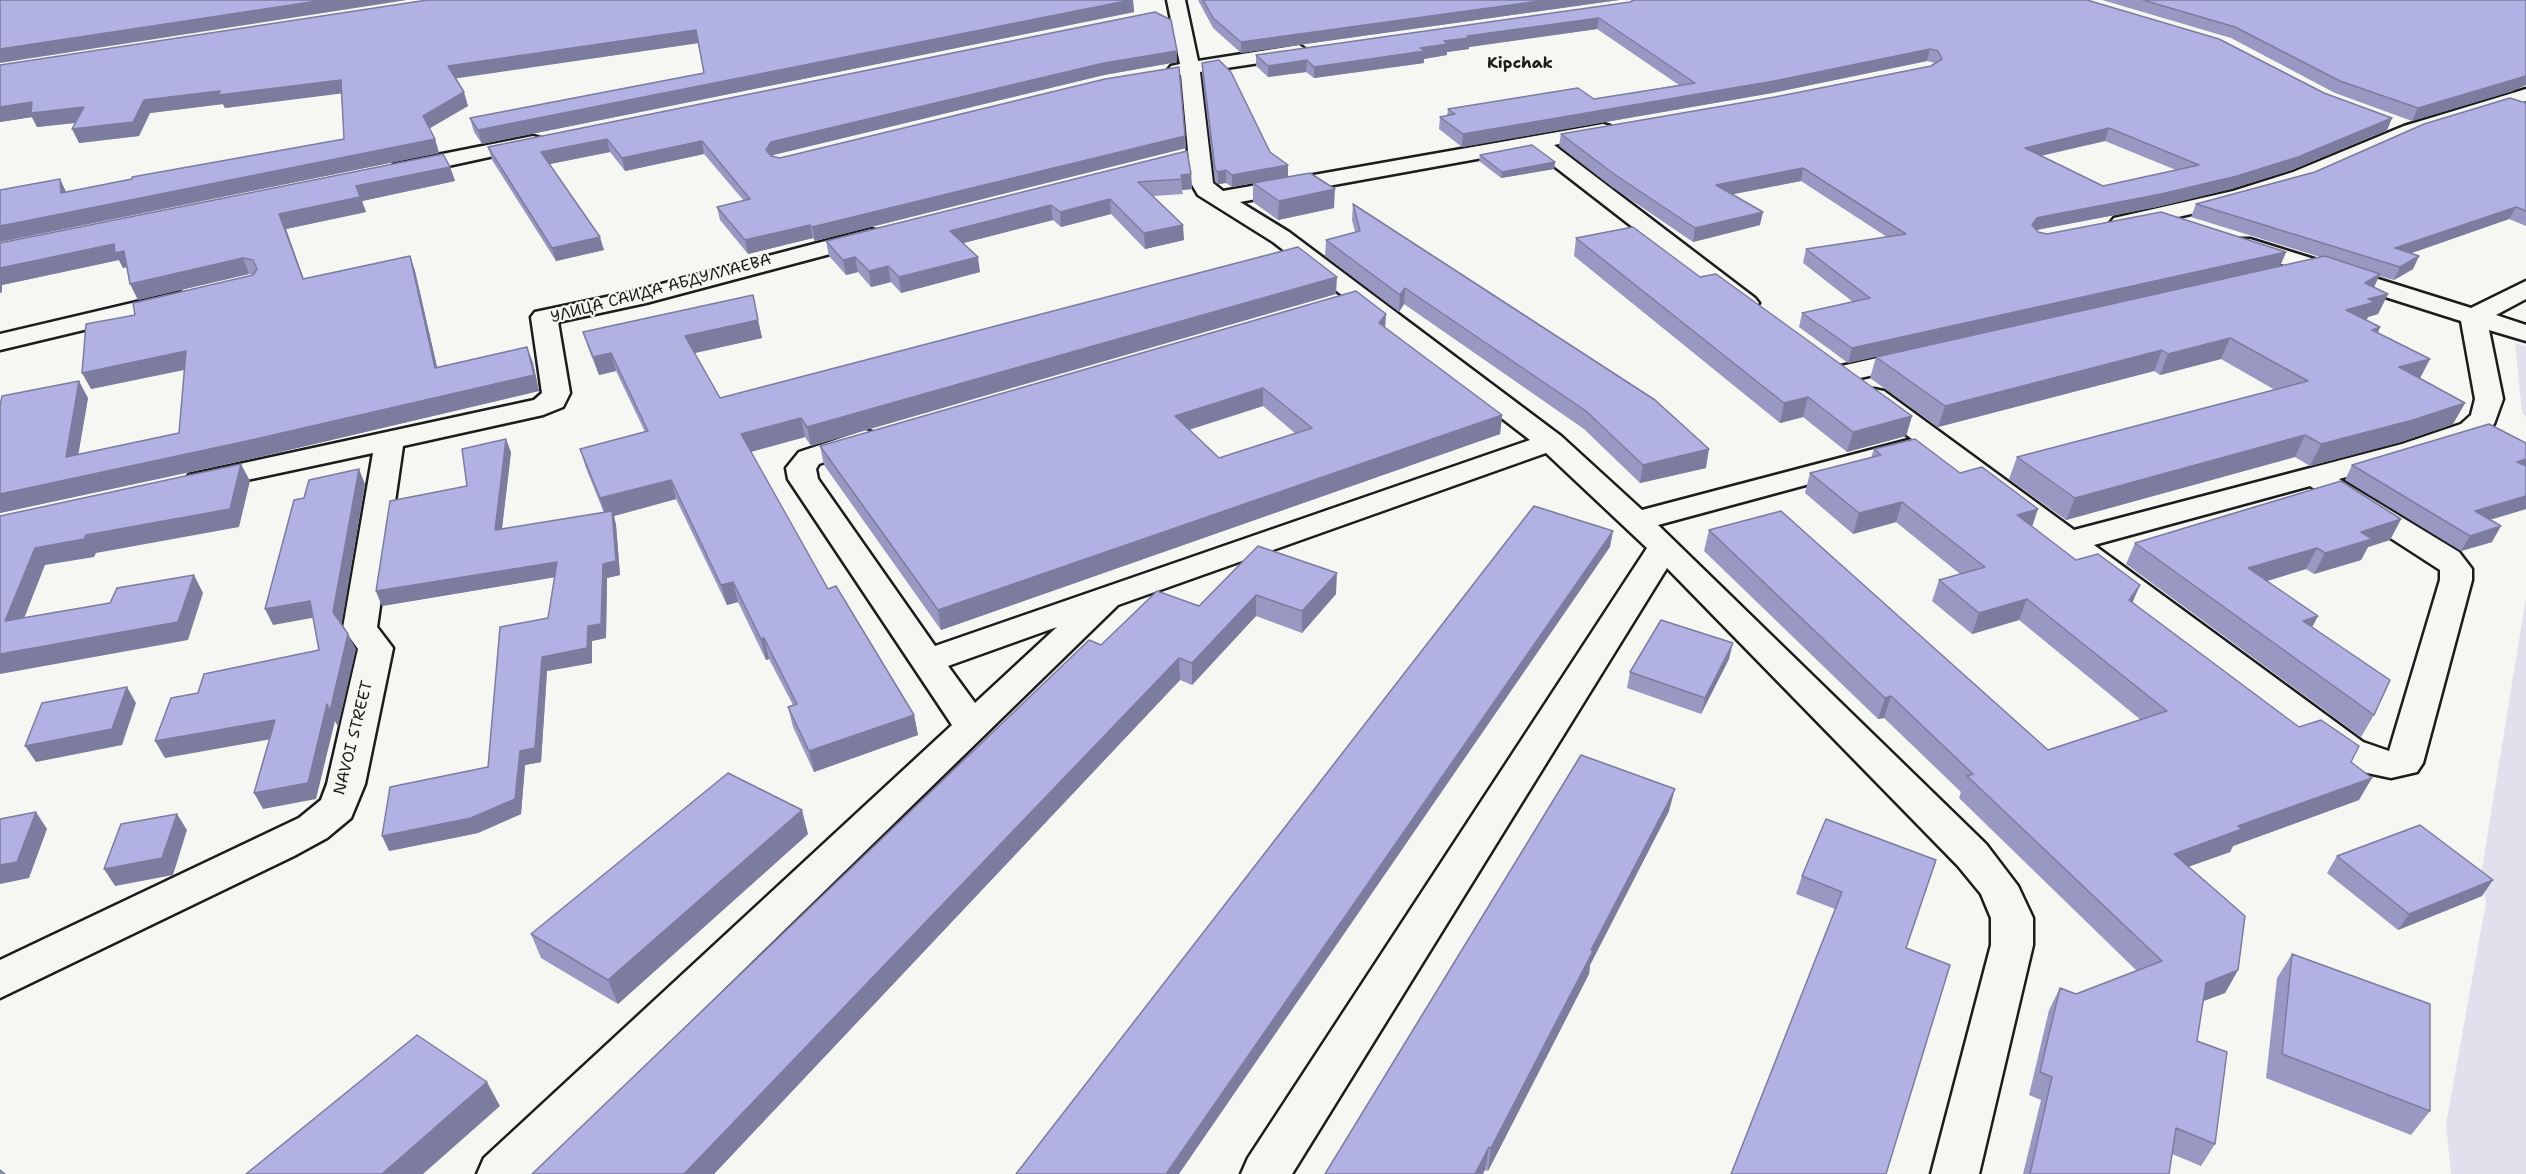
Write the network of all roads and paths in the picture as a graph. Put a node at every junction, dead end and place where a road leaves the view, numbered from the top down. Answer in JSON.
{"nodes":[{"id":1,"x":1177,"y":6,"type":"edge"},
{"id":2,"x":1153,"y":16,"type":"edge"},
{"id":3,"x":1318,"y":48,"type":"edge"},
{"id":4,"x":1190,"y":68,"type":"junction"},
{"id":5,"x":1158,"y":74,"type":"edge"},
{"id":6,"x":2526,"y":95,"type":"edge"},
{"id":7,"x":2389,"y":123,"type":"edge"},
{"id":8,"x":1626,"y":126,"type":"edge"},
{"id":9,"x":2411,"y":130,"type":"junction"},
{"id":10,"x":548,"y":139,"type":"edge"},
{"id":11,"x":1536,"y":142,"type":"junction"},
{"id":12,"x":384,"y":172,"type":"edge"},
{"id":13,"x":1217,"y":199,"type":"junction"},
{"id":14,"x":2157,"y":216,"type":"junction"},
{"id":15,"x":2099,"y":227,"type":"edge"},
{"id":16,"x":890,"y":231,"type":"edge"},
{"id":17,"x":2315,"y":267,"type":"junction"},
{"id":18,"x":2269,"y":278,"type":"edge"},
{"id":19,"x":2526,"y":289,"type":"edge"},
{"id":20,"x":205,"y":294,"type":"edge"},
{"id":21,"x":1360,"y":297,"type":"junction"},
{"id":22,"x":1326,"y":307,"type":"edge"},
{"id":23,"x":2473,"y":317,"type":"junction"},
{"id":24,"x":1770,"y":321,"type":"edge"},
{"id":25,"x":2526,"y":333,"type":"edge"},
{"id":26,"x":0,"y":342,"type":"edge"},
{"id":27,"x":1946,"y":351,"type":"edge"},
{"id":28,"x":900,"y":429,"type":"edge"},
{"id":29,"x":1936,"y":441,"type":"junction"},
{"id":30,"x":388,"y":442,"type":"junction"},
{"id":31,"x":1551,"y":442,"type":"junction"},
{"id":32,"x":2314,"y":476,"type":"junction"},
{"id":33,"x":173,"y":487,"type":"edge"},
{"id":34,"x":1636,"y":521,"type":"junction"},
{"id":35,"x":2071,"y":541,"type":"junction"},
{"id":36,"x":1664,"y":547,"type":"junction"},
{"id":37,"x":1113,"y":594,"type":"junction"},
{"id":38,"x":927,"y":661,"type":"junction"},
{"id":39,"x":972,"y":727,"type":"junction"},
{"id":40,"x":0,"y":980,"type":"edge"},
{"id":41,"x":501,"y":1174,"type":"edge"},
{"id":42,"x":1265,"y":1174,"type":"edge"},
{"id":43,"x":1955,"y":1174,"type":"edge"}],
"edges":[{"from":1,"to":2,"type":"street"},
{"from":1,"to":4,"type":"street"},
{"from":3,"to":4,"type":"street"},
{"from":4,"to":5,"type":"street"},
{"from":4,"to":13,"type":"street"},
{"from":6,"to":9,"type":"street"},
{"from":7,"to":9,"type":"street"},
{"from":8,"to":11,"type":"street"},
{"from":9,"to":14,"type":"street"},
{"from":10,"to":12,"type":"street"},
{"from":11,"to":13,"type":"street"},
{"from":11,"to":24,"type":"street"},
{"from":13,"to":21,"type":"street"},
{"from":14,"to":15,"type":"street"},
{"from":14,"to":17,"type":"street"},
{"from":16,"to":30,"type":"street","name":"УЛИЦА САИДА АБДУЛЛАЕВА"},
{"from":17,"to":18,"type":"street"},
{"from":17,"to":23,"type":"street"},
{"from":19,"to":23,"type":"street"},
{"from":20,"to":26,"type":"street"},
{"from":21,"to":22,"type":"street"},
{"from":21,"to":31,"type":"street"},
{"from":23,"to":25,"type":"street"},
{"from":23,"to":32,"type":"street"},
{"from":27,"to":29,"type":"street"},
{"from":28,"to":38,"type":"street"},
{"from":29,"to":34,"type":"street"},
{"from":29,"to":35,"type":"street"},
{"from":30,"to":33,"type":"street","name":"УЛИЦА САИДА АБДУЛЛАЕВА"},
{"from":30,"to":40,"type":"street","name":"NAVOI STREET"},
{"from":31,"to":34,"type":"street"},
{"from":31,"to":37,"type":"street"},
{"from":32,"to":35,"type":"street"},
{"from":32,"to":35,"type":"street"},
{"from":34,"to":36,"type":"street"},
{"from":36,"to":42,"type":"street"},
{"from":36,"to":43,"type":"street"},
{"from":37,"to":38,"type":"street"},
{"from":37,"to":39,"type":"street"},
{"from":38,"to":39,"type":"street"},
{"from":39,"to":41,"type":"street"}]}
